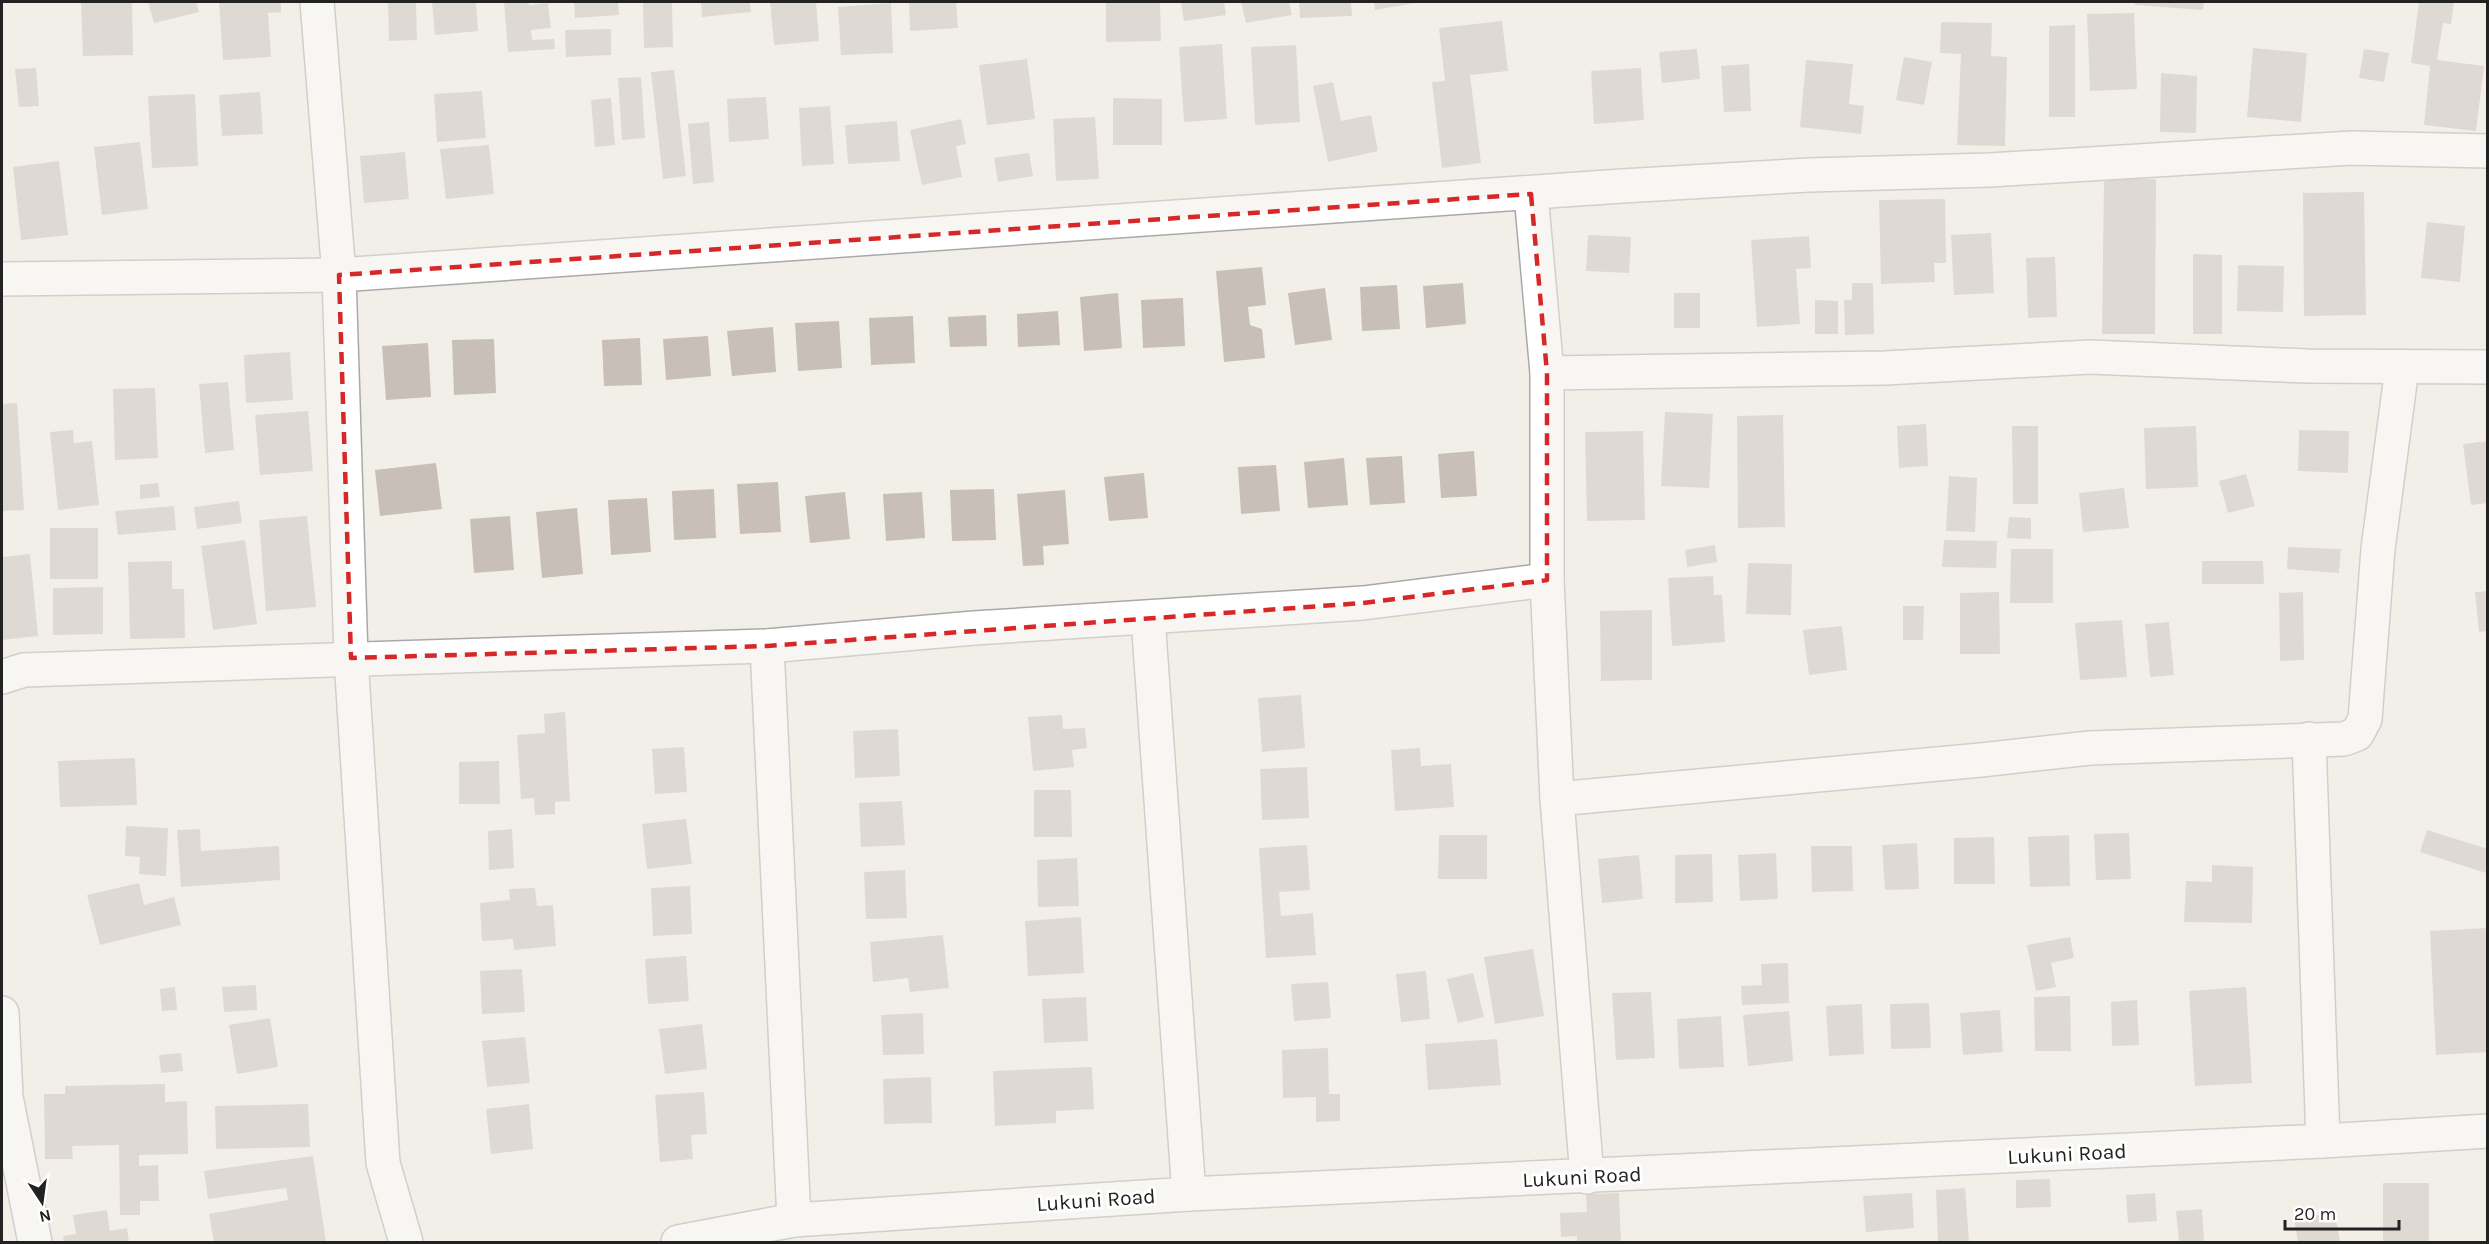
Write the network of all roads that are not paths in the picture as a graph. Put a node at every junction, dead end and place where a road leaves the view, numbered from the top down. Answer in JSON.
{"nodes":[{"id":1,"x":317,"y":2,"type":"edge"},
{"id":2,"x":2487,"y":151,"type":"edge"},
{"id":3,"x":1531,"y":194,"type":"junction"},
{"id":4,"x":339,"y":275,"type":"junction"},
{"id":5,"x":2,"y":279,"type":"edge"},
{"id":6,"x":2487,"y":367,"type":"edge"},
{"id":7,"x":2402,"y":368,"type":"junction"},
{"id":8,"x":1547,"y":373,"type":"junction"},
{"id":9,"x":1546,"y":580,"type":"junction"},
{"id":10,"x":1148,"y":618,"type":"junction"},
{"id":11,"x":767,"y":646,"type":"junction"},
{"id":12,"x":351,"y":658,"type":"junction"},
{"id":13,"x":2,"y":677,"type":"edge"},
{"id":14,"x":2309,"y":739,"type":"junction"},
{"id":15,"x":1557,"y":799,"type":"junction"},
{"id":16,"x":2,"y":1013,"type":"edge"},
{"id":17,"x":2487,"y":1131,"type":"edge"},
{"id":18,"x":2324,"y":1142,"type":"junction"},
{"id":19,"x":1587,"y":1177,"type":"junction"},
{"id":20,"x":1189,"y":1194,"type":"junction"},
{"id":21,"x":794,"y":1220,"type":"junction"},
{"id":22,"x":35,"y":1242,"type":"edge"},
{"id":23,"x":406,"y":1242,"type":"edge"},
{"id":24,"x":678,"y":1242,"type":"edge"}],
"edges":[{"from":1,"to":4,"type":"street"},
{"from":2,"to":3,"type":"street"},
{"from":3,"to":4,"type":"street"},
{"from":3,"to":8,"type":"street"},
{"from":4,"to":5,"type":"street"},
{"from":4,"to":12,"type":"street"},
{"from":6,"to":7,"type":"street"},
{"from":7,"to":8,"type":"street"},
{"from":7,"to":14,"type":"street"},
{"from":8,"to":9,"type":"street"},
{"from":9,"to":10,"type":"street"},
{"from":9,"to":15,"type":"street"},
{"from":10,"to":11,"type":"street"},
{"from":10,"to":20,"type":"street"},
{"from":11,"to":12,"type":"street"},
{"from":11,"to":21,"type":"street"},
{"from":12,"to":13,"type":"street"},
{"from":12,"to":23,"type":"street"},
{"from":14,"to":15,"type":"street"},
{"from":14,"to":18,"type":"street"},
{"from":15,"to":19,"type":"street"},
{"from":16,"to":22,"type":"street"},
{"from":17,"to":18,"type":"street","name":"Lukuni Road"},
{"from":18,"to":19,"type":"street","name":"Lukuni Road"},
{"from":19,"to":20,"type":"street","name":"Lukuni Road"},
{"from":20,"to":21,"type":"street","name":"Lukuni Road"},
{"from":21,"to":24,"type":"street","name":"Lukuni Road"}]}
